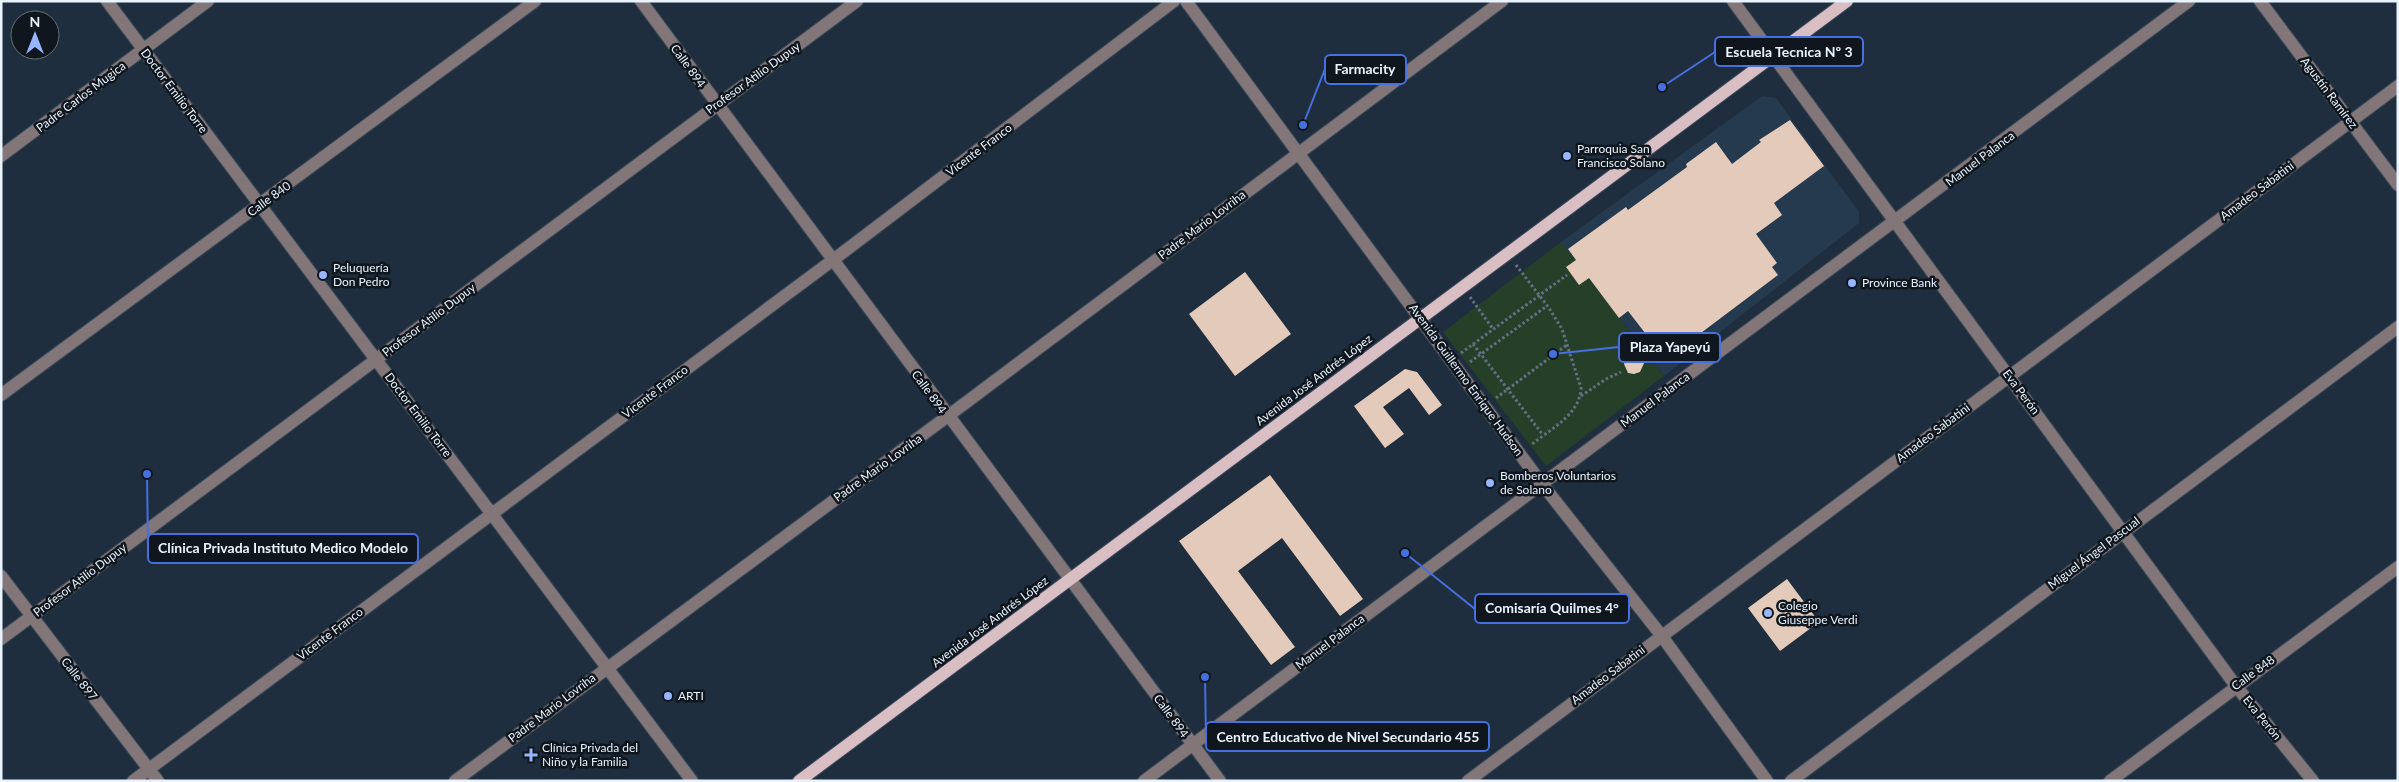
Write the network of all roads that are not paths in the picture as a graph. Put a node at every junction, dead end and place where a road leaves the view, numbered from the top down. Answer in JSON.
{"nodes":[{"id":1,"x":107,"y":1,"type":"edge"},
{"id":2,"x":208,"y":1,"type":"edge"},
{"id":3,"x":535,"y":1,"type":"edge"},
{"id":4,"x":641,"y":1,"type":"edge"},
{"id":5,"x":857,"y":1,"type":"edge"},
{"id":6,"x":1174,"y":1,"type":"edge"},
{"id":7,"x":1186,"y":1,"type":"edge"},
{"id":8,"x":1502,"y":1,"type":"edge"},
{"id":9,"x":1733,"y":1,"type":"edge"},
{"id":10,"x":1847,"y":1,"type":"edge"},
{"id":11,"x":2189,"y":1,"type":"edge"},
{"id":12,"x":2260,"y":1,"type":"edge"},
{"id":13,"x":144,"y":50,"type":"junction"},
{"id":14,"x":1773,"y":56,"type":"junction"},
{"id":15,"x":2398,"y":86,"type":"edge"},
{"id":16,"x":717,"y":104,"type":"junction"},
{"id":17,"x":2350,"y":122,"type":"junction"},
{"id":18,"x":1300,"y":152,"type":"junction"},
{"id":19,"x":1,"y":156,"type":"edge"},
{"id":20,"x":2398,"y":185,"type":"edge"},
{"id":21,"x":260,"y":206,"type":"junction"},
{"id":22,"x":1896,"y":222,"type":"junction"},
{"id":23,"x":833,"y":260,"type":"junction"},
{"id":24,"x":1421,"y":318,"type":"junction"},
{"id":25,"x":2398,"y":327,"type":"edge"},
{"id":26,"x":376,"y":359,"type":"junction"},
{"id":27,"x":2009,"y":376,"type":"junction"},
{"id":28,"x":1,"y":395,"type":"edge"},
{"id":29,"x":948,"y":416,"type":"junction"},
{"id":30,"x":1542,"y":484,"type":"junction"},
{"id":31,"x":492,"y":513,"type":"junction"},
{"id":32,"x":2124,"y":531,"type":"junction"},
{"id":33,"x":2398,"y":567,"type":"edge"},
{"id":34,"x":1,"y":576,"type":"edge"},
{"id":35,"x":1071,"y":579,"type":"junction"},
{"id":36,"x":31,"y":617,"type":"junction"},
{"id":37,"x":1661,"y":635,"type":"junction"},
{"id":38,"x":1,"y":639,"type":"edge"},
{"id":39,"x":606,"y":668,"type":"junction"},
{"id":40,"x":2236,"y":686,"type":"junction"},
{"id":41,"x":1192,"y":745,"type":"junction"},
{"id":42,"x":149,"y":769,"type":"junction"},
{"id":43,"x":133,"y":781,"type":"edge"},
{"id":44,"x":158,"y":781,"type":"edge"},
{"id":45,"x":455,"y":781,"type":"edge"},
{"id":46,"x":692,"y":781,"type":"edge"},
{"id":47,"x":798,"y":781,"type":"edge"},
{"id":48,"x":1144,"y":781,"type":"edge"},
{"id":49,"x":1220,"y":781,"type":"edge"},
{"id":50,"x":1468,"y":781,"type":"edge"},
{"id":51,"x":1767,"y":781,"type":"edge"},
{"id":52,"x":1791,"y":781,"type":"edge"},
{"id":53,"x":2110,"y":781,"type":"edge"},
{"id":54,"x":2313,"y":781,"type":"edge"}],
"edges":[{"from":1,"to":13,"type":"street","name":"Doctor Emilio Torre"},
{"from":2,"to":13,"type":"street","name":"Padre Carlos Mugica"},
{"from":3,"to":21,"type":"street","name":"Calle 840"},
{"from":4,"to":16,"type":"street","name":"Calle 894"},
{"from":5,"to":16,"type":"street","name":"Profesor Atilio Dupuy"},
{"from":6,"to":23,"type":"street","name":"Vicente Franco"},
{"from":7,"to":18,"type":"street","name":"Avenida Guillermo Enrique Hudson"},
{"from":8,"to":18,"type":"street","name":"Padre Mario Lovriha"},
{"from":9,"to":14,"type":"street","name":"Eva Perón"},
{"from":10,"to":14,"type":"main road","name":"Avenida José Andrés López"},
{"from":11,"to":22,"type":"street","name":"Manuel Palanca"},
{"from":12,"to":17,"type":"street","name":"Agustín Ramírez"},
{"from":13,"to":19,"type":"street","name":"Padre Carlos Mugica"},
{"from":13,"to":21,"type":"street","name":"Doctor Emilio Torre"},
{"from":14,"to":22,"type":"street","name":"Eva Perón"},
{"from":14,"to":24,"type":"main road","name":"Avenida José Andrés López"},
{"from":15,"to":17,"type":"street","name":"Amadeo Sabatini"},
{"from":16,"to":23,"type":"street","name":"Calle 894"},
{"from":16,"to":26,"type":"street","name":"Profesor Atilio Dupuy"},
{"from":17,"to":20,"type":"street","name":"Agustín Ramírez"},
{"from":17,"to":27,"type":"street","name":"Amadeo Sabatini"},
{"from":18,"to":24,"type":"street","name":"Avenida Guillermo Enrique Hudson"},
{"from":18,"to":29,"type":"street","name":"Padre Mario Lovriha"},
{"from":21,"to":26,"type":"street","name":"Doctor Emilio Torre"},
{"from":21,"to":28,"type":"street","name":"Calle 840"},
{"from":22,"to":27,"type":"street","name":"Eva Perón"},
{"from":22,"to":30,"type":"street","name":"Manuel Palanca"},
{"from":23,"to":29,"type":"street","name":"Calle 894"},
{"from":23,"to":31,"type":"street","name":"Vicente Franco"},
{"from":24,"to":30,"type":"street","name":"Avenida Guillermo Enrique Hudson"},
{"from":24,"to":35,"type":"main road","name":"Avenida José Andrés López"},
{"from":25,"to":32,"type":"street","name":"Miguel Ángel Pascual"},
{"from":26,"to":31,"type":"street","name":"Doctor Emilio Torre"},
{"from":26,"to":36,"type":"street","name":"Profesor Atilio Dupuy"},
{"from":27,"to":32,"type":"street","name":"Eva Perón"},
{"from":27,"to":37,"type":"street","name":"Amadeo Sabatini"},
{"from":29,"to":35,"type":"street","name":"Calle 894"},
{"from":29,"to":39,"type":"street","name":"Padre Mario Lovriha"},
{"from":30,"to":37,"type":"street","name":"Avenida Guillermo Enrique Hudson"},
{"from":30,"to":41,"type":"street","name":"Manuel Palanca"},
{"from":31,"to":39,"type":"street","name":"Doctor Emilio Torre"},
{"from":31,"to":42,"type":"street","name":"Vicente Franco"},
{"from":32,"to":40,"type":"street","name":"Eva Perón"},
{"from":32,"to":52,"type":"street","name":"Miguel Ángel Pascual"},
{"from":33,"to":40,"type":"street","name":"Calle 848"},
{"from":34,"to":36,"type":"street","name":"Calle 897"},
{"from":35,"to":41,"type":"street","name":"Calle 894"},
{"from":35,"to":47,"type":"main road","name":"Avenida José Andrés López"},
{"from":36,"to":38,"type":"street","name":"Profesor Atilio Dupuy"},
{"from":36,"to":42,"type":"street","name":"Calle 897"},
{"from":37,"to":50,"type":"street","name":"Amadeo Sabatini"},
{"from":37,"to":51,"type":"street","name":"Avenida Guillermo Enrique Hudson"},
{"from":39,"to":45,"type":"street","name":"Padre Mario Lovriha"},
{"from":39,"to":46,"type":"street","name":"Doctor Emilio Torre"},
{"from":40,"to":53,"type":"street","name":"Calle 848"},
{"from":40,"to":54,"type":"street","name":"Eva Perón"},
{"from":41,"to":48,"type":"street","name":"Manuel Palanca"},
{"from":41,"to":49,"type":"street","name":"Calle 894"},
{"from":42,"to":43,"type":"street","name":"Vicente Franco"},
{"from":42,"to":44,"type":"street","name":"Calle 897"}]}
